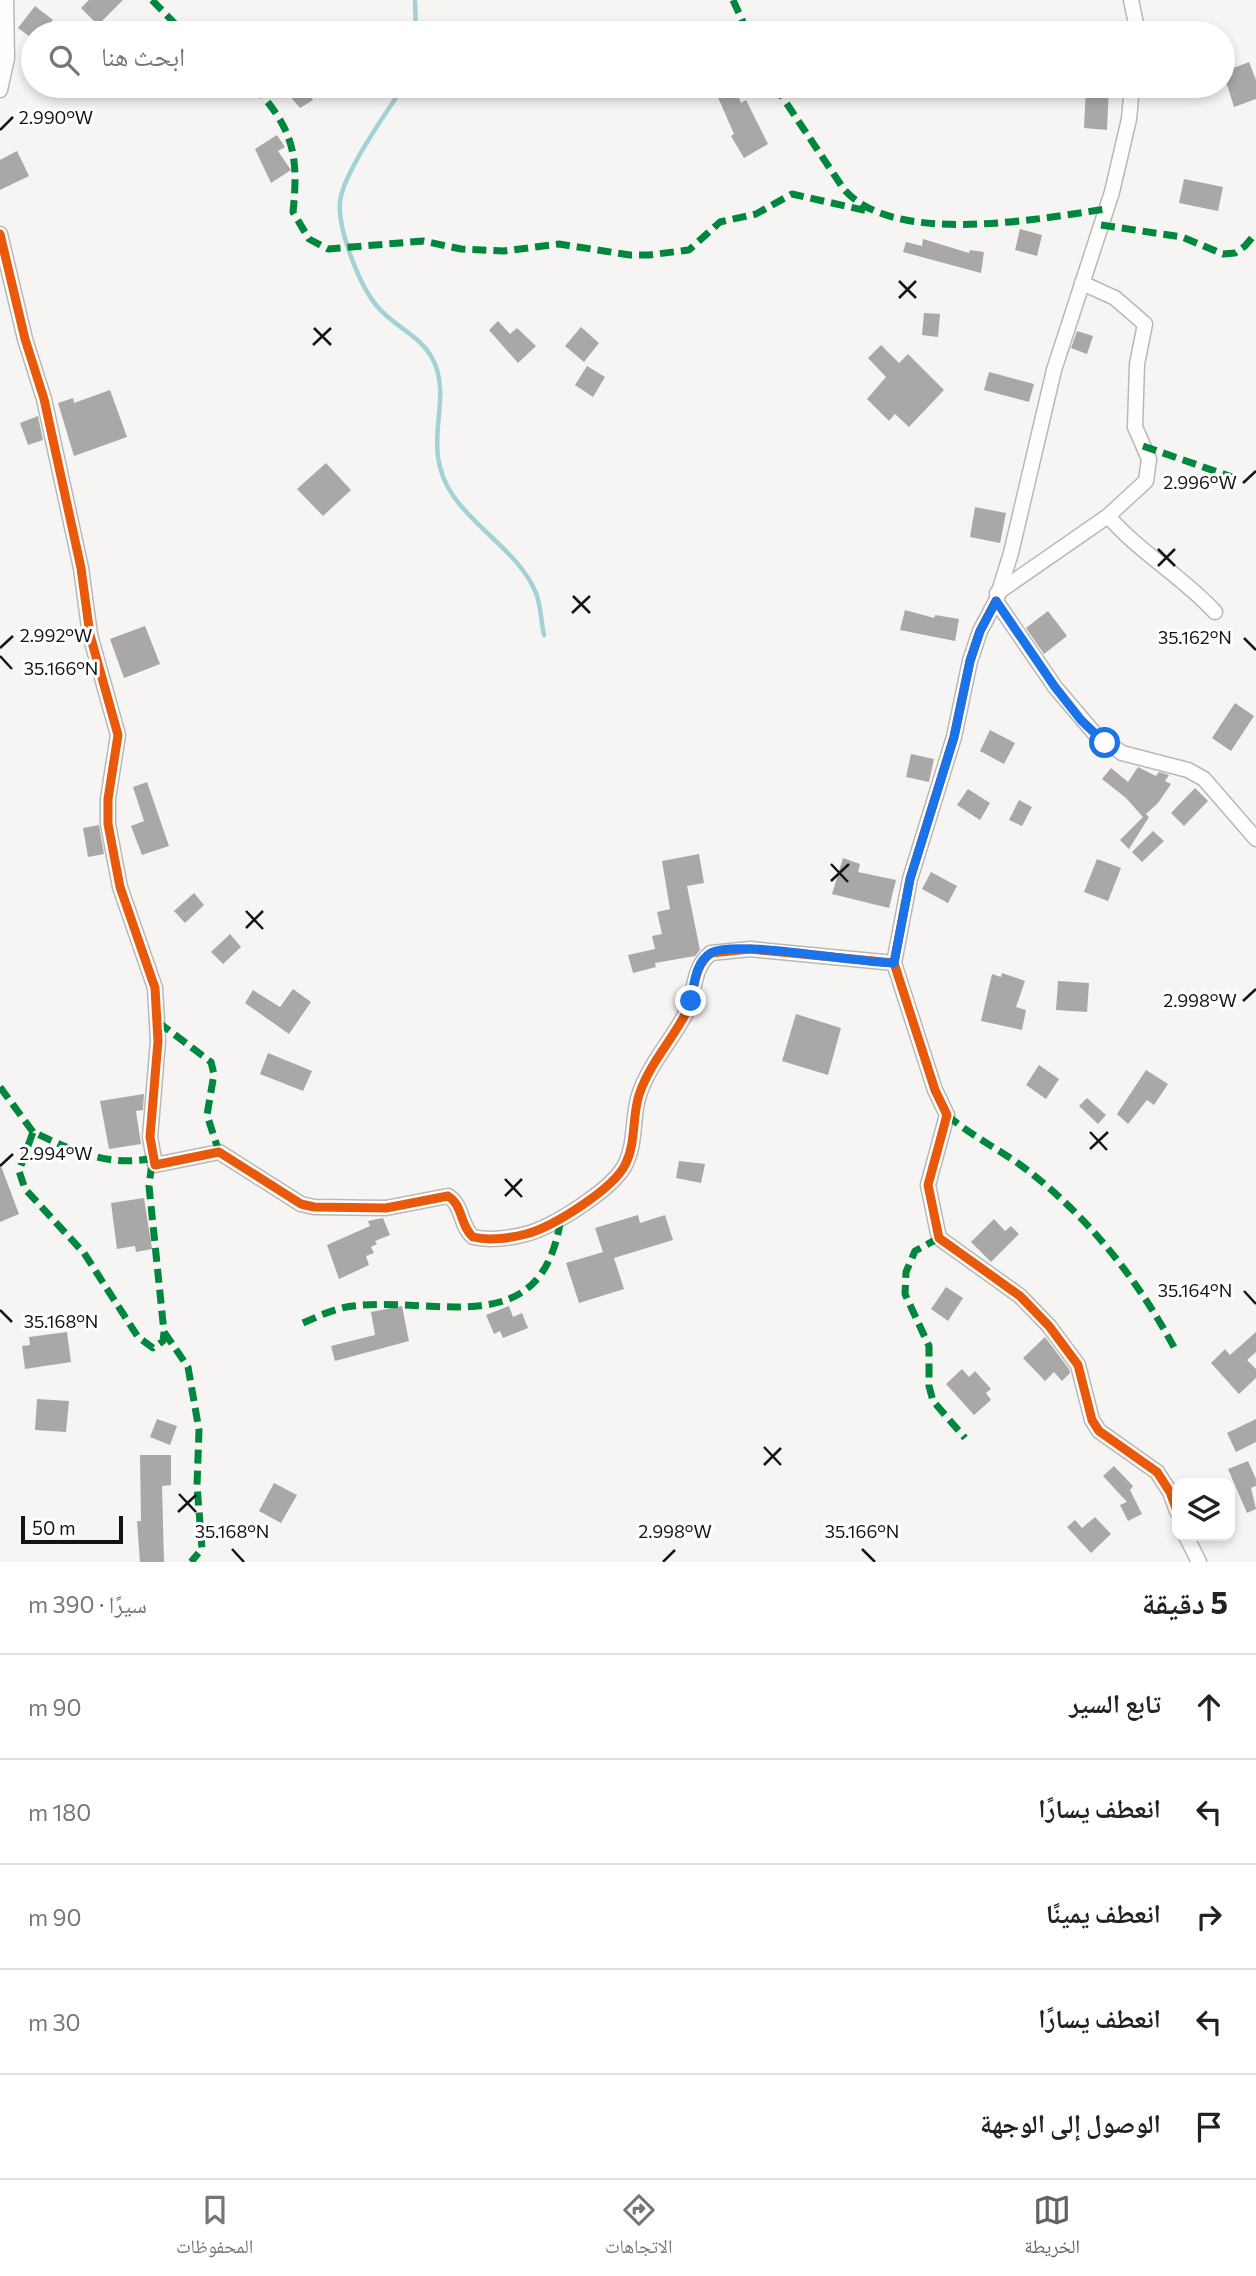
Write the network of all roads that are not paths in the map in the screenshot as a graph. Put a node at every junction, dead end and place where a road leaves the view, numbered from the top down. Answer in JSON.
{"nodes":[{"id":1,"x":6,"y":0,"type":"edge"},
{"id":2,"x":1131,"y":0,"type":"edge"},
{"id":3,"x":1135,"y":21,"type":"edge"},
{"id":4,"x":0,"y":90,"type":"edge"},
{"id":5,"x":1131,"y":98,"type":"edge"},
{"id":6,"x":0,"y":234,"type":"edge"},
{"id":7,"x":1082,"y":283,"type":"junction"},
{"id":8,"x":1108,"y":516,"type":"junction"},
{"id":9,"x":996,"y":598,"type":"junction"},
{"id":10,"x":1215,"y":612,"type":"dead end"},
{"id":11,"x":1256,"y":839,"type":"edge"},
{"id":12,"x":894,"y":963,"type":"junction"},
{"id":13,"x":1172,"y":1497,"type":"edge"},
{"id":14,"x":1188,"y":1541,"type":"edge"},
{"id":15,"x":1199,"y":1562,"type":"edge"}],
"edges":[{"from":1,"to":4,"type":"street"},
{"from":2,"to":3,"type":"street"},
{"from":5,"to":7,"type":"street"},
{"from":6,"to":12,"type":"street"},
{"from":7,"to":8,"type":"street"},
{"from":7,"to":9,"type":"street"},
{"from":8,"to":9,"type":"street"},
{"from":8,"to":10,"type":"street"},
{"from":9,"to":11,"type":"street"},
{"from":9,"to":12,"type":"street"},
{"from":12,"to":13,"type":"street"},
{"from":14,"to":15,"type":"street"}]}
